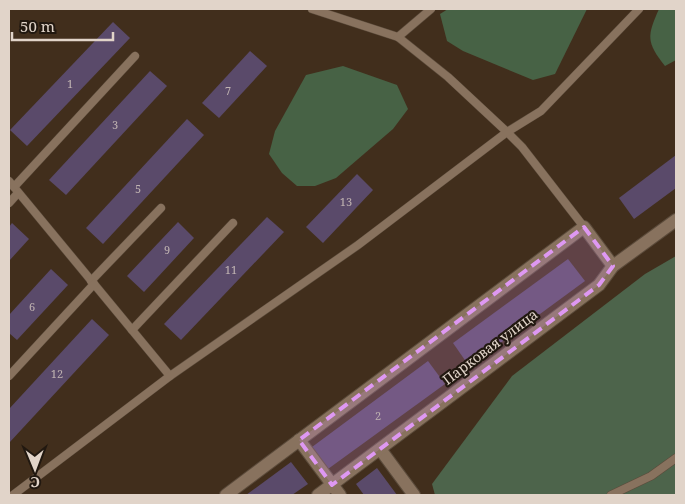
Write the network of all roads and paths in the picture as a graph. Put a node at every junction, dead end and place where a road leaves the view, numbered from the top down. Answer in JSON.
{"nodes":[{"id":1,"x":312,"y":9,"type":"edge"},
{"id":2,"x":338,"y":9,"type":"edge"},
{"id":3,"x":431,"y":9,"type":"edge"},
{"id":4,"x":639,"y":9,"type":"edge"},
{"id":5,"x":331,"y":15,"type":"junction"},
{"id":6,"x":398,"y":37,"type":"junction"},
{"id":7,"x":134,"y":56,"type":"dead end"},
{"id":8,"x":507,"y":132,"type":"junction"},
{"id":9,"x":13,"y":187,"type":"edge"},
{"id":10,"x":9,"y":203,"type":"edge"},
{"id":11,"x":161,"y":208,"type":"dead end"},
{"id":12,"x":676,"y":220,"type":"edge"},
{"id":13,"x":233,"y":223,"type":"dead end"},
{"id":14,"x":584,"y":227,"type":"junction"},
{"id":15,"x":613,"y":266,"type":"junction"},
{"id":16,"x":92,"y":283,"type":"junction"},
{"id":17,"x":132,"y":330,"type":"junction"},
{"id":18,"x":9,"y":376,"type":"edge"},
{"id":19,"x":170,"y":376,"type":"junction"},
{"id":20,"x":299,"y":440,"type":"junction"},
{"id":21,"x":380,"y":449,"type":"junction"},
{"id":22,"x":676,"y":458,"type":"edge"},
{"id":23,"x":332,"y":485,"type":"junction"},
{"id":24,"x":13,"y":495,"type":"edge"},
{"id":25,"x":226,"y":495,"type":"edge"},
{"id":26,"x":318,"y":495,"type":"edge"},
{"id":27,"x":340,"y":495,"type":"edge"},
{"id":28,"x":414,"y":495,"type":"edge"},
{"id":29,"x":612,"y":495,"type":"edge"}],
"edges":[{"from":1,"to":5,"type":"lane"},
{"from":2,"to":5,"type":"lane"},
{"from":3,"to":6,"type":"lane"},
{"from":4,"to":8,"type":"lane"},
{"from":5,"to":6,"type":"lane"},
{"from":6,"to":8,"type":"lane"},
{"from":7,"to":9,"type":"lane"},
{"from":8,"to":14,"type":"lane"},
{"from":8,"to":19,"type":"lane"},
{"from":9,"to":10,"type":"lane"},
{"from":9,"to":16,"type":"lane"},
{"from":11,"to":16,"type":"lane"},
{"from":12,"to":15,"type":"street","name":"Парковая улица"},
{"from":13,"to":17,"type":"lane"},
{"from":14,"to":15,"type":"street"},
{"from":14,"to":20,"type":"street"},
{"from":15,"to":21,"type":"street","name":"Парковая улица"},
{"from":16,"to":17,"type":"lane"},
{"from":16,"to":18,"type":"lane"},
{"from":17,"to":19,"type":"lane"},
{"from":19,"to":24,"type":"lane"},
{"from":20,"to":23,"type":"street"},
{"from":20,"to":25,"type":"street"},
{"from":21,"to":23,"type":"street","name":"Парковая улица"},
{"from":21,"to":28,"type":"street"},
{"from":22,"to":29,"type":"lane"},
{"from":23,"to":26,"type":"street","name":"Парковая улица"},
{"from":23,"to":27,"type":"street"}]}
